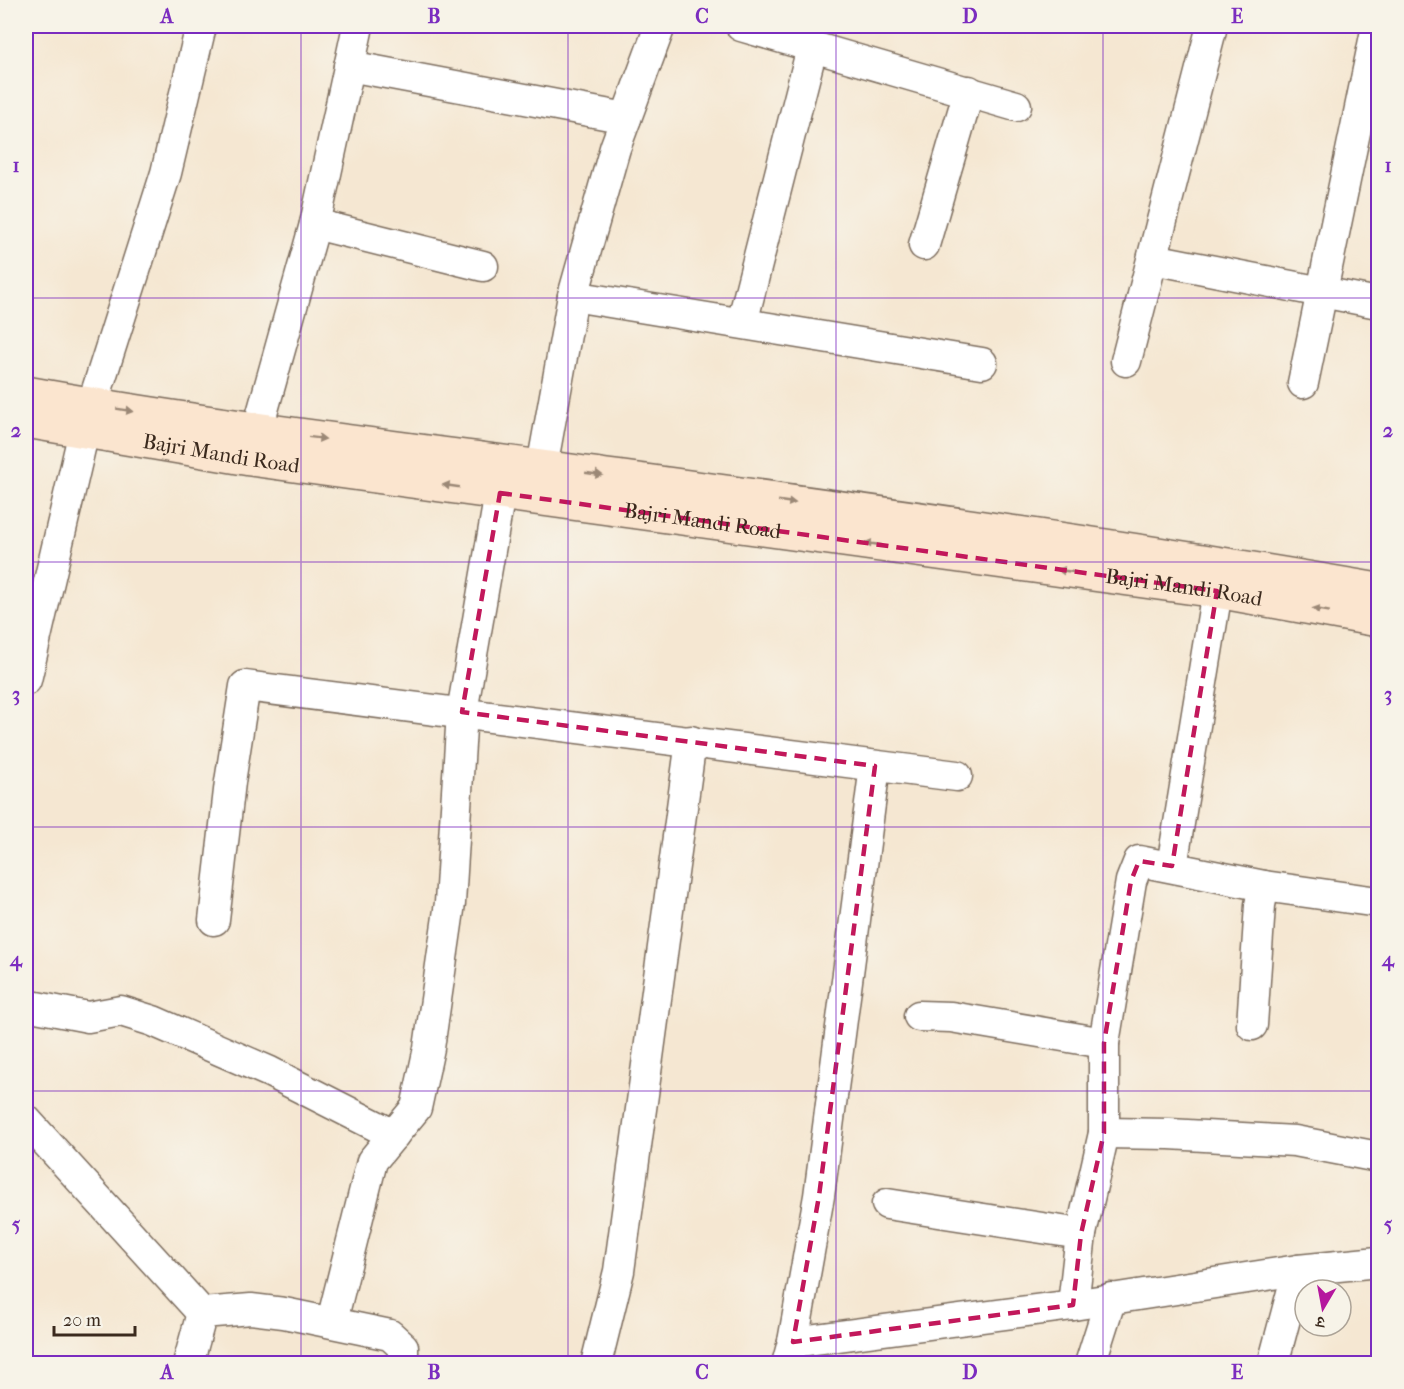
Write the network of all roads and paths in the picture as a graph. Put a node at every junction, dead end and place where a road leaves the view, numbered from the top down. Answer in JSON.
{"nodes":[{"id":1,"x":201,"y":26,"type":"edge"},
{"id":2,"x":358,"y":26,"type":"edge"},
{"id":3,"x":660,"y":26,"type":"edge"},
{"id":4,"x":741,"y":26,"type":"edge"},
{"id":5,"x":1212,"y":26,"type":"edge"},
{"id":6,"x":1377,"y":26,"type":"edge"},
{"id":7,"x":812,"y":48,"type":"junction"},
{"id":8,"x":349,"y":66,"type":"junction"},
{"id":9,"x":969,"y":91,"type":"junction"},
{"id":10,"x":1016,"y":106,"type":"dead end"},
{"id":11,"x":626,"y":118,"type":"junction"},
{"id":12,"x":315,"y":224,"type":"junction"},
{"id":13,"x":924,"y":245,"type":"dead end"},
{"id":14,"x":1153,"y":259,"type":"junction"},
{"id":15,"x":483,"y":266,"type":"dead end"},
{"id":16,"x":1322,"y":293,"type":"junction"},
{"id":17,"x":573,"y":297,"type":"junction"},
{"id":18,"x":1378,"y":303,"type":"edge"},
{"id":19,"x":742,"y":323,"type":"junction"},
{"id":20,"x":1126,"y":361,"type":"dead end"},
{"id":21,"x":982,"y":363,"type":"dead end"},
{"id":22,"x":1303,"y":383,"type":"dead end"},
{"id":23,"x":26,"y":393,"type":"edge"},
{"id":24,"x":88,"y":418,"type":"junction"},
{"id":25,"x":26,"y":421,"type":"edge"},
{"id":26,"x":254,"y":444,"type":"junction"},
{"id":27,"x":542,"y":467,"type":"junction"},
{"id":28,"x":500,"y":493,"type":"junction"},
{"id":29,"x":1378,"y":590,"type":"edge"},
{"id":30,"x":1217,"y":591,"type":"junction"},
{"id":31,"x":1378,"y":620,"type":"edge"},
{"id":32,"x":26,"y":680,"type":"edge"},
{"id":33,"x":462,"y":712,"type":"junction"},
{"id":34,"x":691,"y":741,"type":"junction"},
{"id":35,"x":875,"y":765,"type":"junction"},
{"id":36,"x":957,"y":776,"type":"dead end"},
{"id":37,"x":1172,"y":866,"type":"junction"},
{"id":38,"x":1264,"y":886,"type":"junction"},
{"id":39,"x":1378,"y":902,"type":"edge"},
{"id":40,"x":214,"y":920,"type":"dead end"},
{"id":41,"x":26,"y":1005,"type":"edge"},
{"id":42,"x":919,"y":1016,"type":"dead end"},
{"id":43,"x":1252,"y":1025,"type":"dead end"},
{"id":44,"x":1104,"y":1043,"type":"junction"},
{"id":45,"x":26,"y":1120,"type":"edge"},
{"id":46,"x":1104,"y":1133,"type":"junction"},
{"id":47,"x":394,"y":1135,"type":"junction"},
{"id":48,"x":1378,"y":1157,"type":"edge"},
{"id":49,"x":887,"y":1203,"type":"dead end"},
{"id":50,"x":1081,"y":1234,"type":"junction"},
{"id":51,"x":1378,"y":1262,"type":"edge"},
{"id":52,"x":1298,"y":1270,"type":"junction"},
{"id":53,"x":1111,"y":1298,"type":"junction"},
{"id":54,"x":1073,"y":1305,"type":"junction"},
{"id":55,"x":202,"y":1312,"type":"junction"},
{"id":56,"x":332,"y":1321,"type":"junction"},
{"id":57,"x":790,"y":1353,"type":"edge"},
{"id":58,"x":188,"y":1364,"type":"edge"},
{"id":59,"x":403,"y":1364,"type":"edge"},
{"id":60,"x":596,"y":1364,"type":"edge"},
{"id":61,"x":1090,"y":1364,"type":"edge"},
{"id":62,"x":1273,"y":1364,"type":"edge"}],
"edges":[{"from":1,"to":24,"type":"street"},
{"from":2,"to":8,"type":"street"},
{"from":3,"to":11,"type":"street"},
{"from":4,"to":7,"type":"street"},
{"from":5,"to":14,"type":"street"},
{"from":6,"to":16,"type":"street"},
{"from":7,"to":9,"type":"street"},
{"from":7,"to":19,"type":"street"},
{"from":8,"to":11,"type":"street"},
{"from":8,"to":12,"type":"street"},
{"from":9,"to":10,"type":"street"},
{"from":9,"to":13,"type":"street"},
{"from":11,"to":17,"type":"street"},
{"from":12,"to":15,"type":"street"},
{"from":12,"to":26,"type":"street"},
{"from":14,"to":16,"type":"street"},
{"from":14,"to":20,"type":"street"},
{"from":16,"to":18,"type":"street"},
{"from":16,"to":22,"type":"street"},
{"from":17,"to":19,"type":"street"},
{"from":17,"to":27,"type":"street"},
{"from":19,"to":21,"type":"street"},
{"from":23,"to":24,"type":"street"},
{"from":24,"to":25,"type":"street","name":"Bajri Mandi Road"},
{"from":24,"to":26,"type":"street","name":"Bajri Mandi Road"},
{"from":24,"to":32,"type":"street"},
{"from":26,"to":27,"type":"street","one_way":true},
{"from":28,"to":26,"type":"street","name":"Bajri Mandi Road","one_way":true},
{"from":27,"to":28,"type":"street"},
{"from":27,"to":29,"type":"street","one_way":true},
{"from":30,"to":28,"type":"street","name":"Bajri Mandi Road","one_way":true},
{"from":28,"to":33,"type":"street"},
{"from":31,"to":30,"type":"street","name":"Bajri Mandi Road","one_way":true},
{"from":30,"to":37,"type":"street"},
{"from":33,"to":34,"type":"street"},
{"from":33,"to":40,"type":"street"},
{"from":33,"to":47,"type":"street"},
{"from":34,"to":35,"type":"street"},
{"from":34,"to":60,"type":"street"},
{"from":35,"to":36,"type":"street"},
{"from":35,"to":57,"type":"street"},
{"from":37,"to":38,"type":"street"},
{"from":37,"to":44,"type":"street"},
{"from":38,"to":39,"type":"street"},
{"from":38,"to":43,"type":"street"},
{"from":41,"to":47,"type":"street"},
{"from":42,"to":44,"type":"street"},
{"from":44,"to":46,"type":"street"},
{"from":45,"to":55,"type":"street"},
{"from":46,"to":48,"type":"street"},
{"from":46,"to":50,"type":"street"},
{"from":47,"to":56,"type":"street"},
{"from":49,"to":50,"type":"street"},
{"from":50,"to":54,"type":"street"},
{"from":51,"to":52,"type":"street"},
{"from":52,"to":53,"type":"street"},
{"from":52,"to":62,"type":"street"},
{"from":53,"to":54,"type":"street"},
{"from":53,"to":61,"type":"street"},
{"from":54,"to":57,"type":"street"},
{"from":55,"to":56,"type":"street"},
{"from":55,"to":58,"type":"street"},
{"from":56,"to":59,"type":"street"}]}
